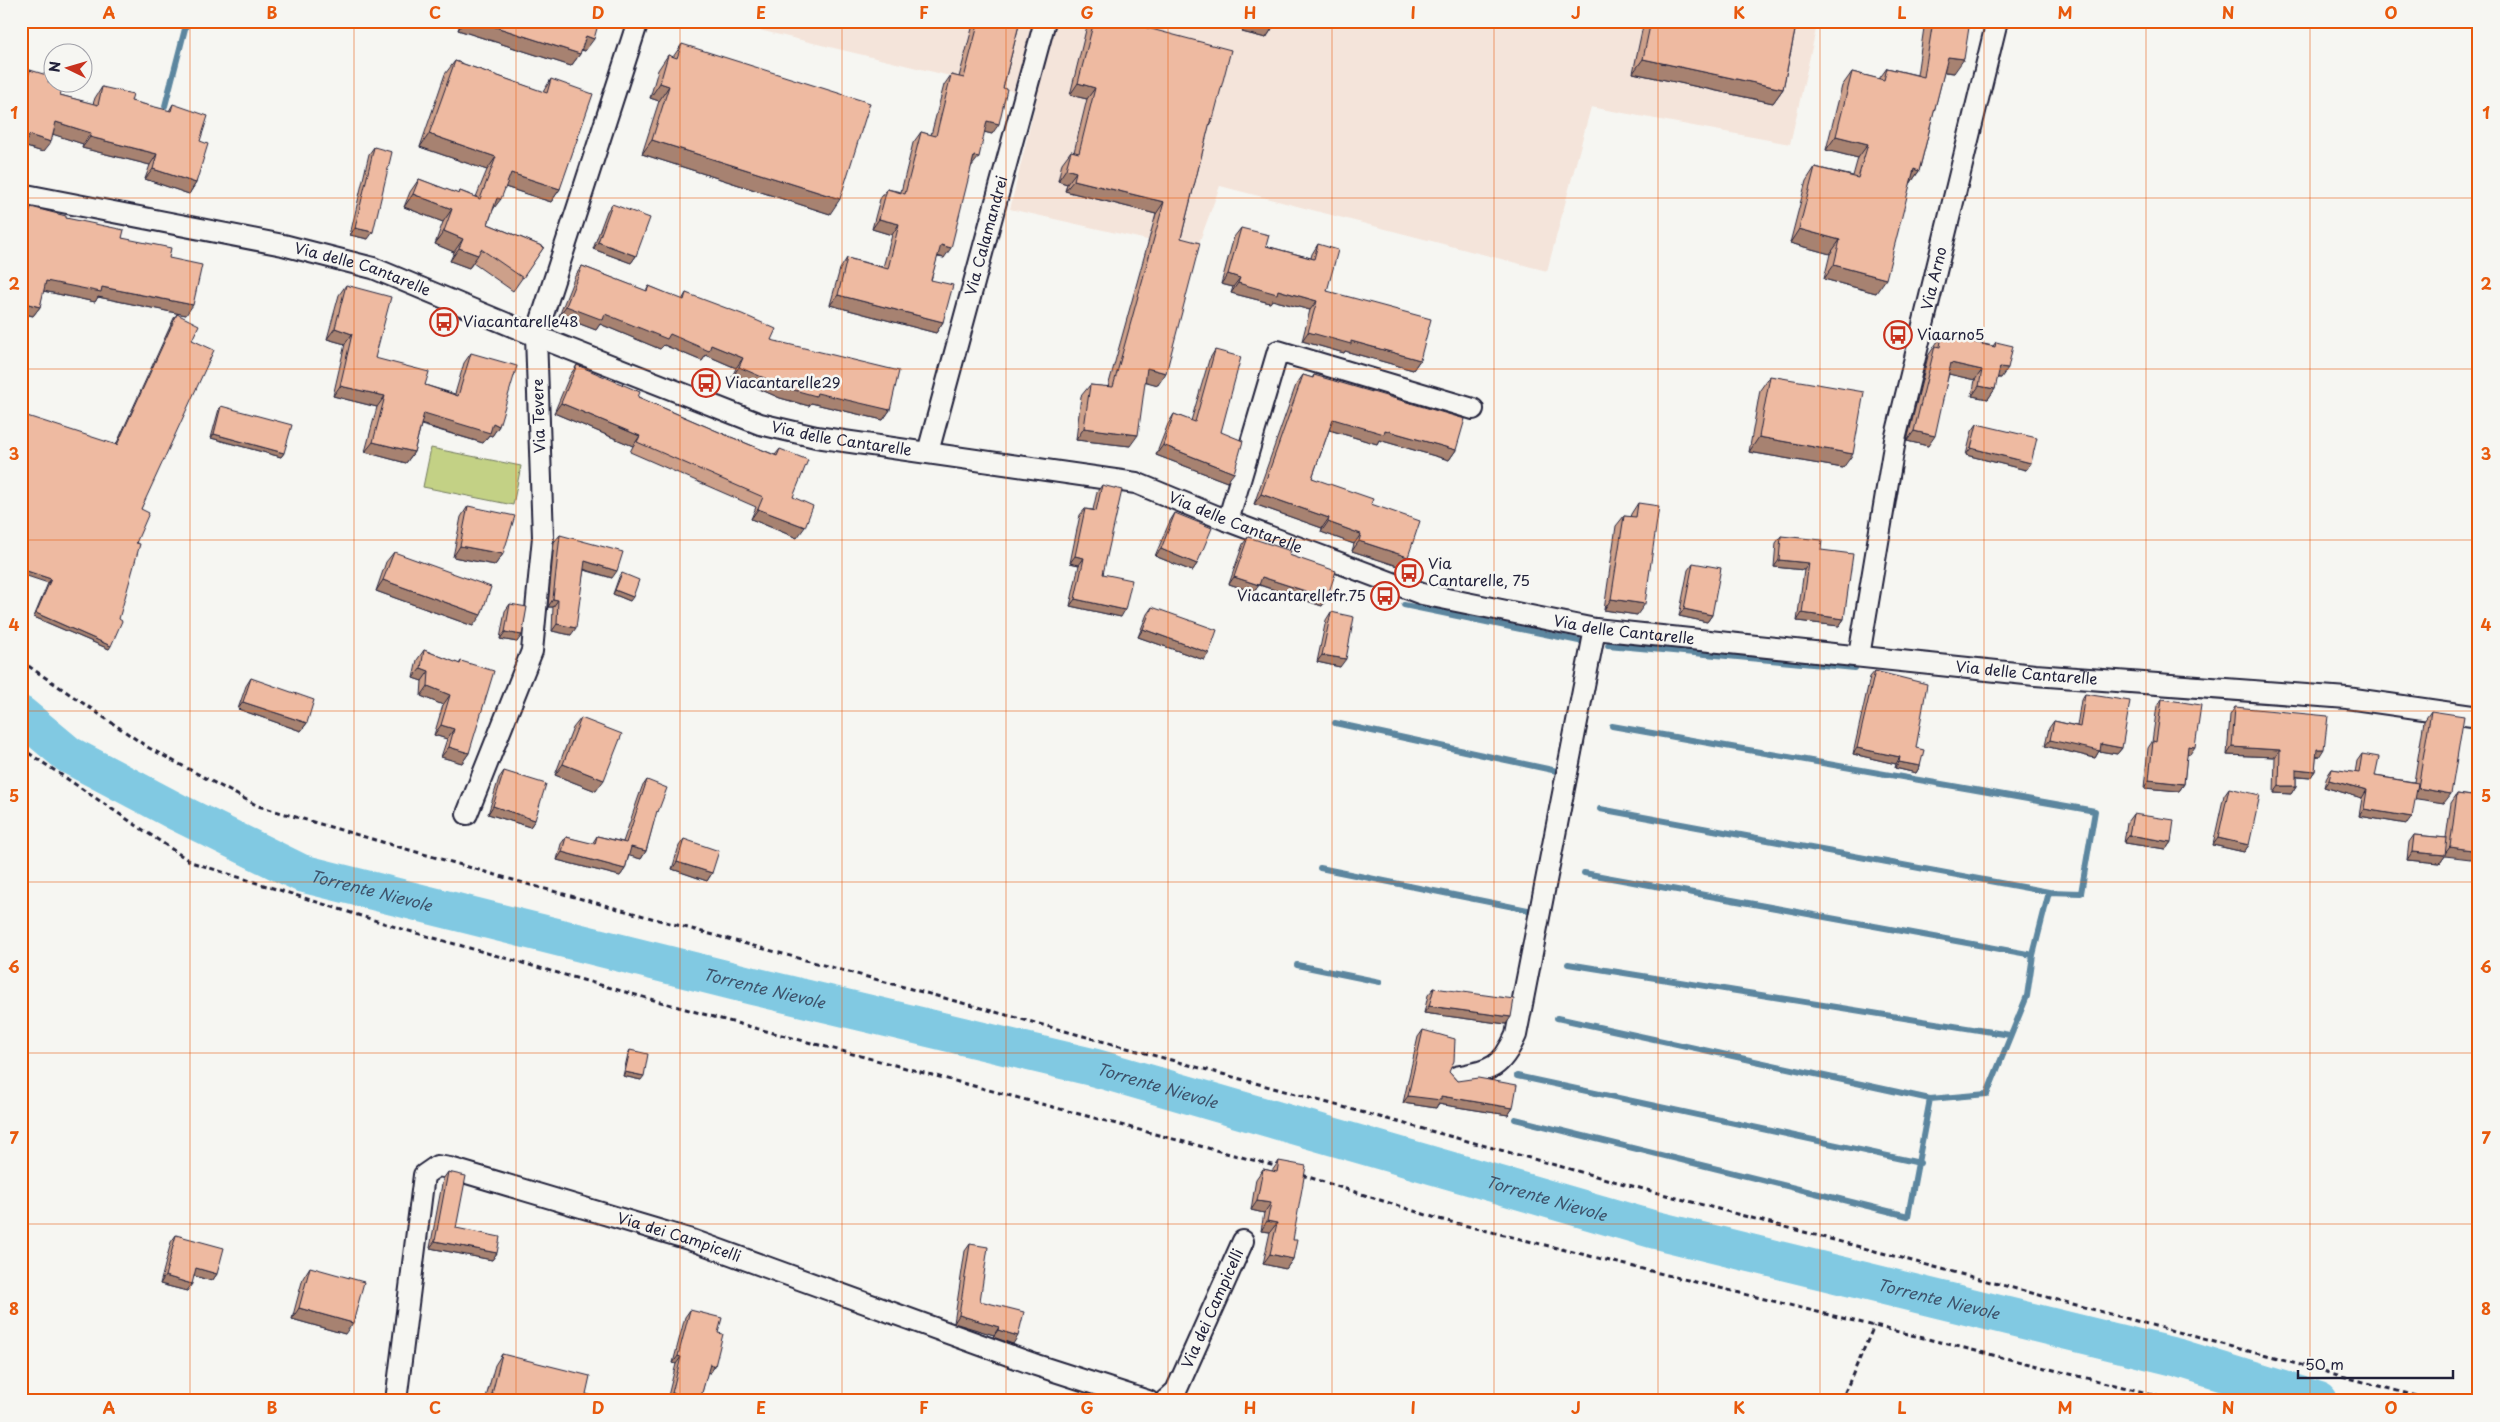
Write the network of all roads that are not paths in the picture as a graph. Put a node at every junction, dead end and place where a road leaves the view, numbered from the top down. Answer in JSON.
{"nodes":[{"id":1,"x":638,"y":21,"type":"edge"},
{"id":2,"x":1045,"y":21,"type":"edge"},
{"id":3,"x":1997,"y":21,"type":"edge"},
{"id":4,"x":21,"y":194,"type":"edge"},
{"id":5,"x":536,"y":336,"type":"junction"},
{"id":6,"x":1473,"y":410,"type":"dead end"},
{"id":7,"x":928,"y":452,"type":"junction"},
{"id":8,"x":1228,"y":521,"type":"junction"},
{"id":9,"x":1594,"y":629,"type":"junction"},
{"id":10,"x":1859,"y":656,"type":"junction"},
{"id":11,"x":2479,"y":717,"type":"edge"},
{"id":12,"x":467,"y":814,"type":"dead end"},
{"id":13,"x":1456,"y":1077,"type":"edge"},
{"id":14,"x":1243,"y":1242,"type":"dead end"},
{"id":15,"x":396,"y":1401,"type":"edge"},
{"id":16,"x":1148,"y":1401,"type":"edge"},
{"id":17,"x":1165,"y":1401,"type":"edge"}],
"edges":[{"from":1,"to":5,"type":"street","name":"Via Tevere"},
{"from":2,"to":7,"type":"street","name":"Via Calamandrei"},
{"from":3,"to":10,"type":"street","name":"Via Arno"},
{"from":4,"to":5,"type":"street","name":"Via delle Cantarelle"},
{"from":5,"to":7,"type":"street","name":"Via delle Cantarelle"},
{"from":5,"to":12,"type":"street","name":"Via Tevere"},
{"from":6,"to":8,"type":"street"},
{"from":7,"to":8,"type":"street","name":"Via delle Cantarelle"},
{"from":8,"to":9,"type":"street","name":"Via delle Cantarelle"},
{"from":9,"to":10,"type":"street","name":"Via delle Cantarelle"},
{"from":9,"to":13,"type":"street"},
{"from":10,"to":11,"type":"street","name":"Via delle Cantarelle"},
{"from":14,"to":17,"type":"street","name":"Via dei Campicelli"},
{"from":15,"to":16,"type":"street","name":"Via dei Campicelli"}]}
